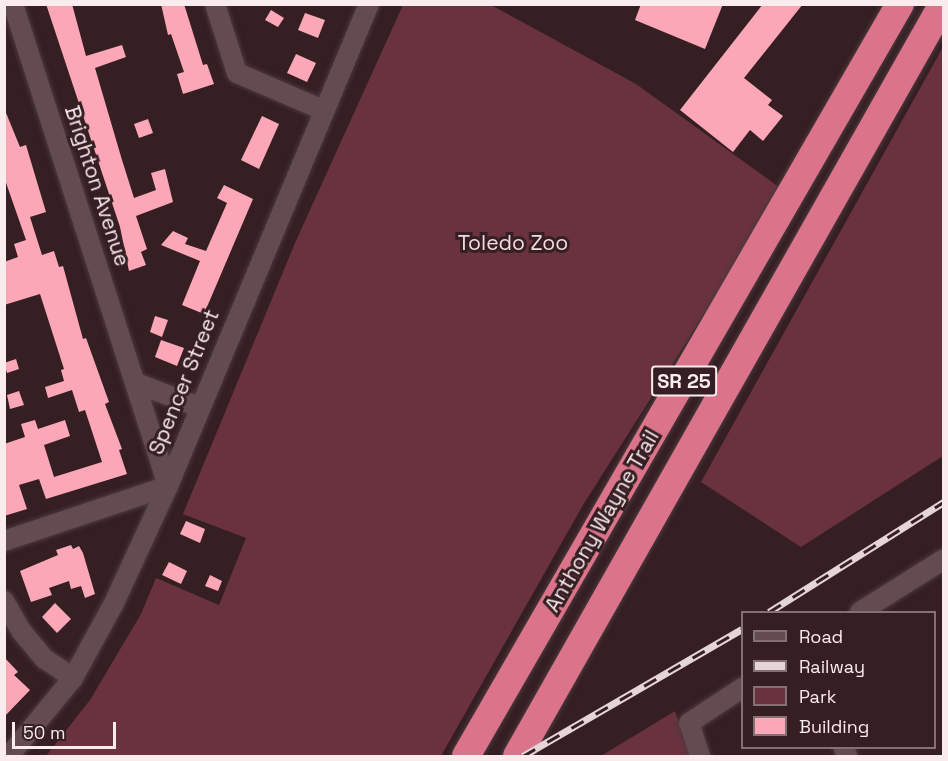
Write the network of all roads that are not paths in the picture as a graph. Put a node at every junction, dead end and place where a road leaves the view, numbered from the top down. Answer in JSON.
{"nodes":[{"id":1,"x":13,"y":4,"type":"edge"},
{"id":2,"x":215,"y":4,"type":"edge"},
{"id":3,"x":369,"y":4,"type":"edge"},
{"id":4,"x":900,"y":4,"type":"edge"},
{"id":5,"x":943,"y":4,"type":"edge"},
{"id":6,"x":323,"y":111,"type":"junction"},
{"id":7,"x":136,"y":383,"type":"junction"},
{"id":8,"x":199,"y":407,"type":"junction"},
{"id":9,"x":168,"y":486,"type":"junction"},
{"id":10,"x":4,"y":541,"type":"edge"},
{"id":11,"x":944,"y":559,"type":"edge"},
{"id":12,"x":4,"y":600,"type":"edge"},
{"id":13,"x":862,"y":611,"type":"edge"},
{"id":14,"x":73,"y":678,"type":"junction"},
{"id":15,"x":741,"y":689,"type":"edge"},
{"id":16,"x":9,"y":756,"type":"edge"},
{"id":17,"x":466,"y":756,"type":"edge"},
{"id":18,"x":517,"y":756,"type":"edge"},
{"id":19,"x":700,"y":756,"type":"edge"}],
"edges":[{"from":1,"to":7,"type":"street","name":"Brighton Avenue"},
{"from":2,"to":6,"type":"street"},
{"from":3,"to":6,"type":"street","name":"Spencer Street"},
{"from":4,"to":17,"type":"highway","name":"Anthony Wayne Trail","number":"SR 25"},
{"from":5,"to":18,"type":"highway","name":"Anthony Wayne Trail","number":"SR 25"},
{"from":6,"to":8,"type":"street","name":"Spencer Street"},
{"from":7,"to":8,"type":"street"},
{"from":7,"to":9,"type":"street","name":"Brighton Avenue"},
{"from":8,"to":9,"type":"street","name":"Spencer Street"},
{"from":9,"to":10,"type":"street"},
{"from":9,"to":14,"type":"street","name":"Spencer Street"},
{"from":11,"to":13,"type":"street"},
{"from":12,"to":14,"type":"street"},
{"from":14,"to":16,"type":"street","name":"Spencer Street"},
{"from":15,"to":19,"type":"street"}]}
